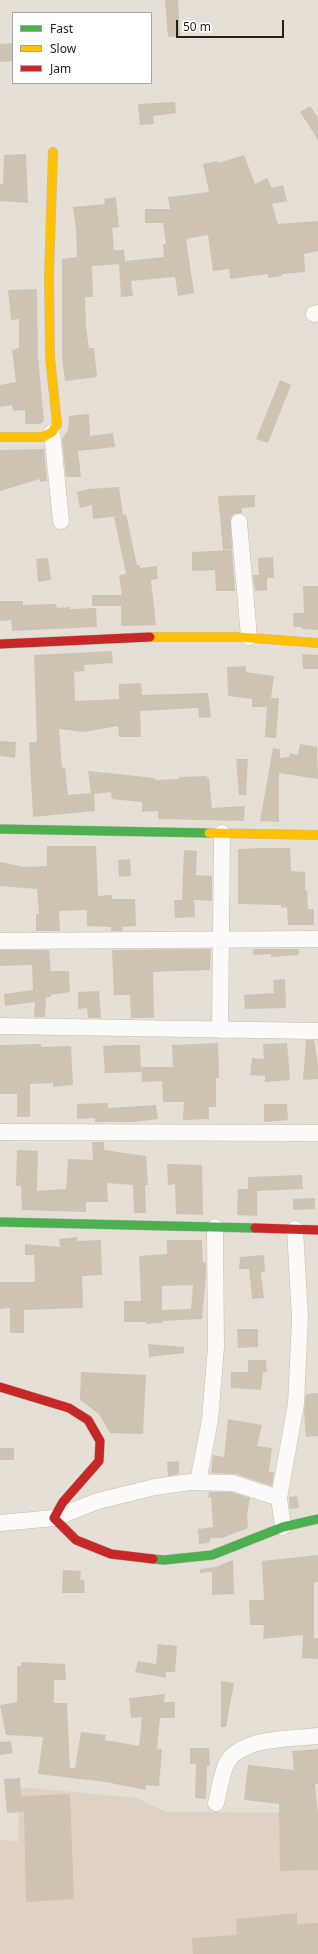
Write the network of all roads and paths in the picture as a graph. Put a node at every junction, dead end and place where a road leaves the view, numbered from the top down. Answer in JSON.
{"nodes":[{"id":1,"x":53,"y":152,"type":"dead end"},
{"id":2,"x":52,"y":432,"type":"junction"},
{"id":3,"x":0,"y":437,"type":"edge"},
{"id":4,"x":61,"y":521,"type":"dead end"},
{"id":5,"x":239,"y":522,"type":"dead end"},
{"id":6,"x":249,"y":638,"type":"junction"},
{"id":7,"x":318,"y":643,"type":"edge"},
{"id":8,"x":0,"y":644,"type":"edge"},
{"id":9,"x":0,"y":829,"type":"edge"},
{"id":10,"x":222,"y":833,"type":"junction"},
{"id":11,"x":318,"y":835,"type":"edge"},
{"id":12,"x":318,"y":939,"type":"edge"},
{"id":13,"x":221,"y":940,"type":"junction"},
{"id":14,"x":0,"y":941,"type":"edge"},
{"id":15,"x":0,"y":1026,"type":"edge"},
{"id":16,"x":220,"y":1030,"type":"junction"},
{"id":17,"x":318,"y":1031,"type":"edge"},
{"id":18,"x":0,"y":1132,"type":"edge"},
{"id":19,"x":318,"y":1134,"type":"edge"},
{"id":20,"x":0,"y":1222,"type":"edge"},
{"id":21,"x":215,"y":1227,"type":"junction"},
{"id":22,"x":295,"y":1229,"type":"junction"},
{"id":23,"x":318,"y":1230,"type":"edge"},
{"id":24,"x":0,"y":1386,"type":"edge"},
{"id":25,"x":198,"y":1482,"type":"junction"},
{"id":26,"x":279,"y":1498,"type":"junction"},
{"id":27,"x":54,"y":1518,"type":"junction"},
{"id":28,"x":318,"y":1519,"type":"edge"},
{"id":29,"x":0,"y":1523,"type":"edge"},
{"id":30,"x":283,"y":1527,"type":"junction"},
{"id":31,"x":318,"y":1736,"type":"edge"},
{"id":32,"x":216,"y":1803,"type":"dead end"}],
"edges":[{"from":1,"to":2,"type":"street"},
{"from":2,"to":3,"type":"street"},
{"from":2,"to":4,"type":"street"},
{"from":5,"to":6,"type":"street"},
{"from":6,"to":7,"type":"street"},
{"from":6,"to":8,"type":"street"},
{"from":9,"to":10,"type":"street"},
{"from":10,"to":11,"type":"street"},
{"from":10,"to":13,"type":"street"},
{"from":12,"to":13,"type":"street"},
{"from":13,"to":14,"type":"street"},
{"from":13,"to":16,"type":"street"},
{"from":15,"to":16,"type":"street"},
{"from":16,"to":17,"type":"street"},
{"from":18,"to":19,"type":"street"},
{"from":20,"to":21,"type":"street"},
{"from":21,"to":22,"type":"street"},
{"from":21,"to":25,"type":"street"},
{"from":22,"to":23,"type":"street"},
{"from":22,"to":26,"type":"street"},
{"from":24,"to":27,"type":"street"},
{"from":25,"to":26,"type":"street"},
{"from":25,"to":27,"type":"street"},
{"from":26,"to":30,"type":"street"},
{"from":27,"to":29,"type":"street"},
{"from":27,"to":30,"type":"street"},
{"from":28,"to":30,"type":"street"},
{"from":31,"to":32,"type":"street"}]}
